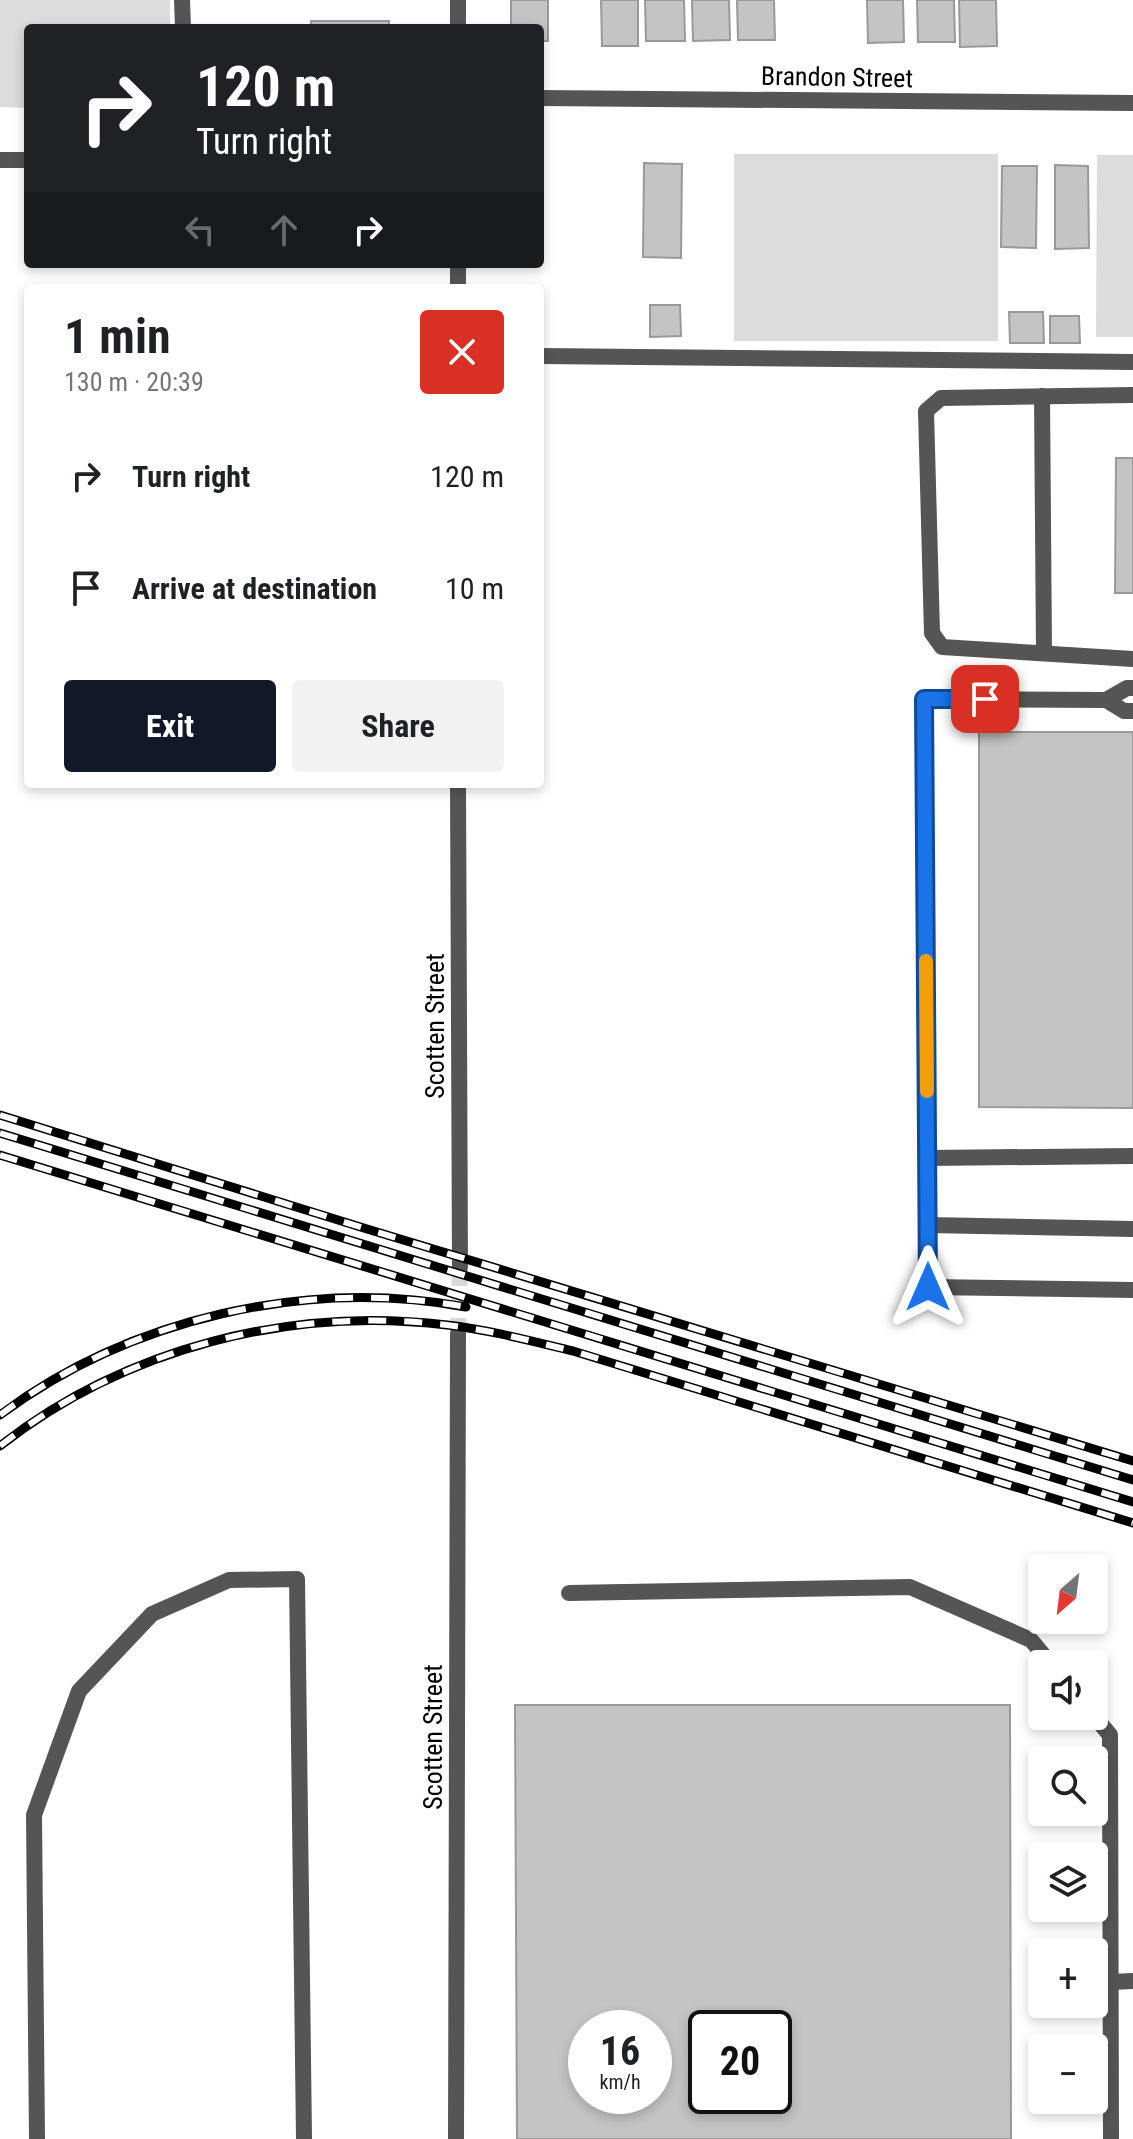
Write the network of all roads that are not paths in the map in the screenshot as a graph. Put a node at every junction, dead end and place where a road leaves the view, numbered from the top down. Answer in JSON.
{"nodes":[{"id":1,"x":182,"y":0,"type":"edge"},
{"id":2,"x":458,"y":0,"type":"edge"},
{"id":3,"x":183,"y":24,"type":"edge"},
{"id":4,"x":458,"y":24,"type":"edge"},
{"id":5,"x":544,"y":98,"type":"edge"},
{"id":6,"x":1133,"y":103,"type":"edge"},
{"id":7,"x":0,"y":160,"type":"edge"},
{"id":8,"x":24,"y":160,"type":"edge"},
{"id":9,"x":544,"y":356,"type":"edge"},
{"id":10,"x":1133,"y":362,"type":"edge"},
{"id":11,"x":1133,"y":395,"type":"edge"},
{"id":12,"x":1042,"y":396,"type":"junction"},
{"id":13,"x":1044,"y":653,"type":"junction"},
{"id":14,"x":1133,"y":659,"type":"edge"},
{"id":15,"x":1133,"y":688,"type":"edge"},
{"id":16,"x":1106,"y":700,"type":"junction"},
{"id":17,"x":1133,"y":711,"type":"edge"},
{"id":18,"x":458,"y":788,"type":"edge"},
{"id":19,"x":1133,"y":1156,"type":"edge"},
{"id":20,"x":928,"y":1158,"type":"junction"},
{"id":21,"x":928,"y":1225,"type":"junction"},
{"id":22,"x":1133,"y":1229,"type":"edge"},
{"id":23,"x":460,"y":1267,"type":"tunnel mouth"},
{"id":24,"x":1133,"y":1290,"type":"edge"},
{"id":25,"x":458,"y":1334,"type":"tunnel mouth"},
{"id":26,"x":569,"y":1593,"type":"dead end"},
{"id":27,"x":1039,"y":1650,"type":"edge"},
{"id":28,"x":1106,"y":1730,"type":"edge"},
{"id":29,"x":1133,"y":1981,"type":"edge"},
{"id":30,"x":1111,"y":1982,"type":"junction"},
{"id":31,"x":37,"y":2139,"type":"edge"},
{"id":32,"x":304,"y":2139,"type":"edge"},
{"id":33,"x":456,"y":2139,"type":"edge"},
{"id":34,"x":1111,"y":2139,"type":"edge"}],
"edges":[{"from":1,"to":3,"type":"street"},
{"from":2,"to":4,"type":"street"},
{"from":5,"to":6,"type":"street","name":"Brandon Street"},
{"from":7,"to":8,"type":"street"},
{"from":9,"to":10,"type":"street"},
{"from":11,"to":12,"type":"street"},
{"from":12,"to":13,"type":"street"},
{"from":12,"to":13,"type":"street"},
{"from":13,"to":14,"type":"street"},
{"from":15,"to":16,"type":"street"},
{"from":16,"to":17,"type":"street"},
{"from":16,"to":20,"type":"street"},
{"from":18,"to":23,"type":"street","name":"Scotten Street"},
{"from":19,"to":20,"type":"street"},
{"from":20,"to":21,"type":"street"},
{"from":21,"to":22,"type":"street"},
{"from":21,"to":24,"type":"street"},
{"from":25,"to":33,"type":"street","name":"Scotten Street"},
{"from":26,"to":27,"type":"street"},
{"from":28,"to":30,"type":"street"},
{"from":29,"to":30,"type":"street"},
{"from":30,"to":34,"type":"street"},
{"from":31,"to":32,"type":"street"}]}
